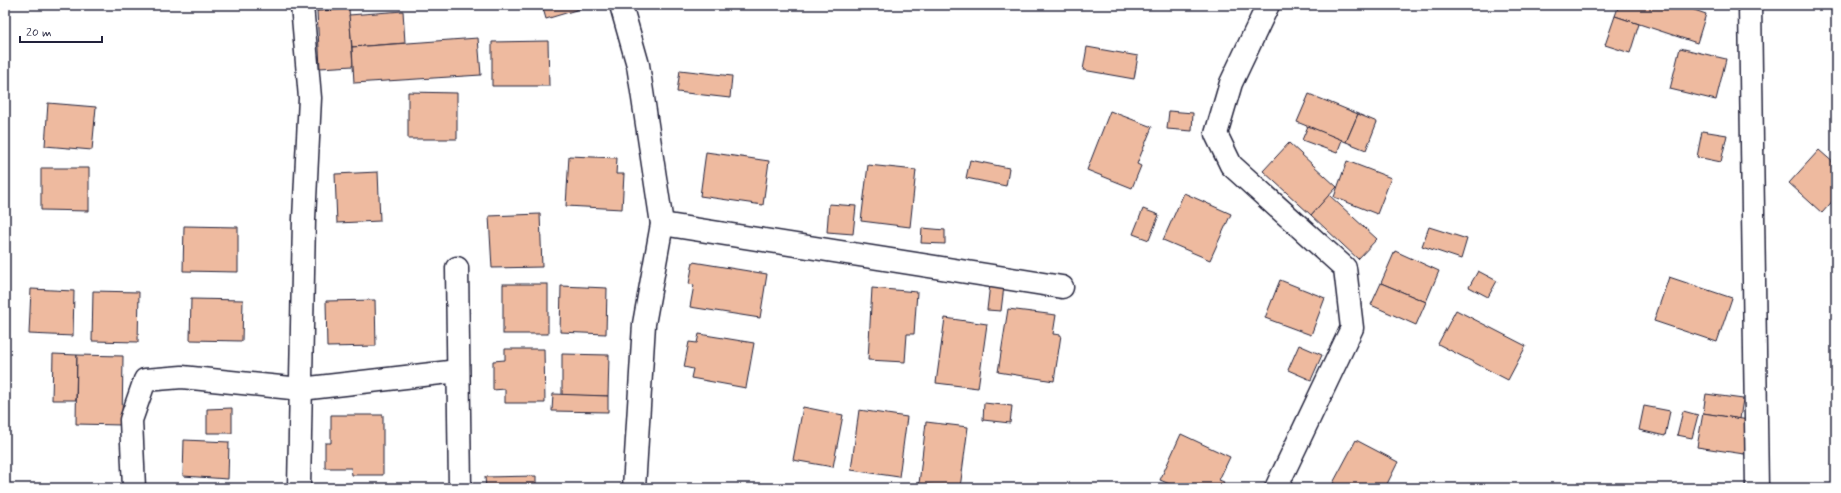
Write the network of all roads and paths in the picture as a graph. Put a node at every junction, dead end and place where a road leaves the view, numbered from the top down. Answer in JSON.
{"nodes":[{"id":1,"x":302,"y":5,"type":"edge"},
{"id":2,"x":621,"y":5,"type":"edge"},
{"id":3,"x":1268,"y":5,"type":"edge"},
{"id":4,"x":1750,"y":5,"type":"edge"},
{"id":5,"x":662,"y":224,"type":"junction"},
{"id":6,"x":457,"y":268,"type":"dead end"},
{"id":7,"x":1062,"y":287,"type":"dead end"},
{"id":8,"x":458,"y":371,"type":"junction"},
{"id":9,"x":301,"y":390,"type":"junction"},
{"id":10,"x":134,"y":488,"type":"edge"},
{"id":11,"x":299,"y":488,"type":"edge"},
{"id":12,"x":460,"y":488,"type":"edge"},
{"id":13,"x":634,"y":488,"type":"edge"},
{"id":14,"x":1276,"y":488,"type":"edge"},
{"id":15,"x":1756,"y":488,"type":"edge"}],
"edges":[{"from":1,"to":9,"type":"street"},
{"from":2,"to":5,"type":"street"},
{"from":3,"to":14,"type":"street"},
{"from":4,"to":15,"type":"street"},
{"from":5,"to":7,"type":"street"},
{"from":5,"to":13,"type":"street"},
{"from":6,"to":8,"type":"street"},
{"from":8,"to":9,"type":"street"},
{"from":8,"to":12,"type":"street"},
{"from":9,"to":10,"type":"street"},
{"from":9,"to":11,"type":"street"}]}
